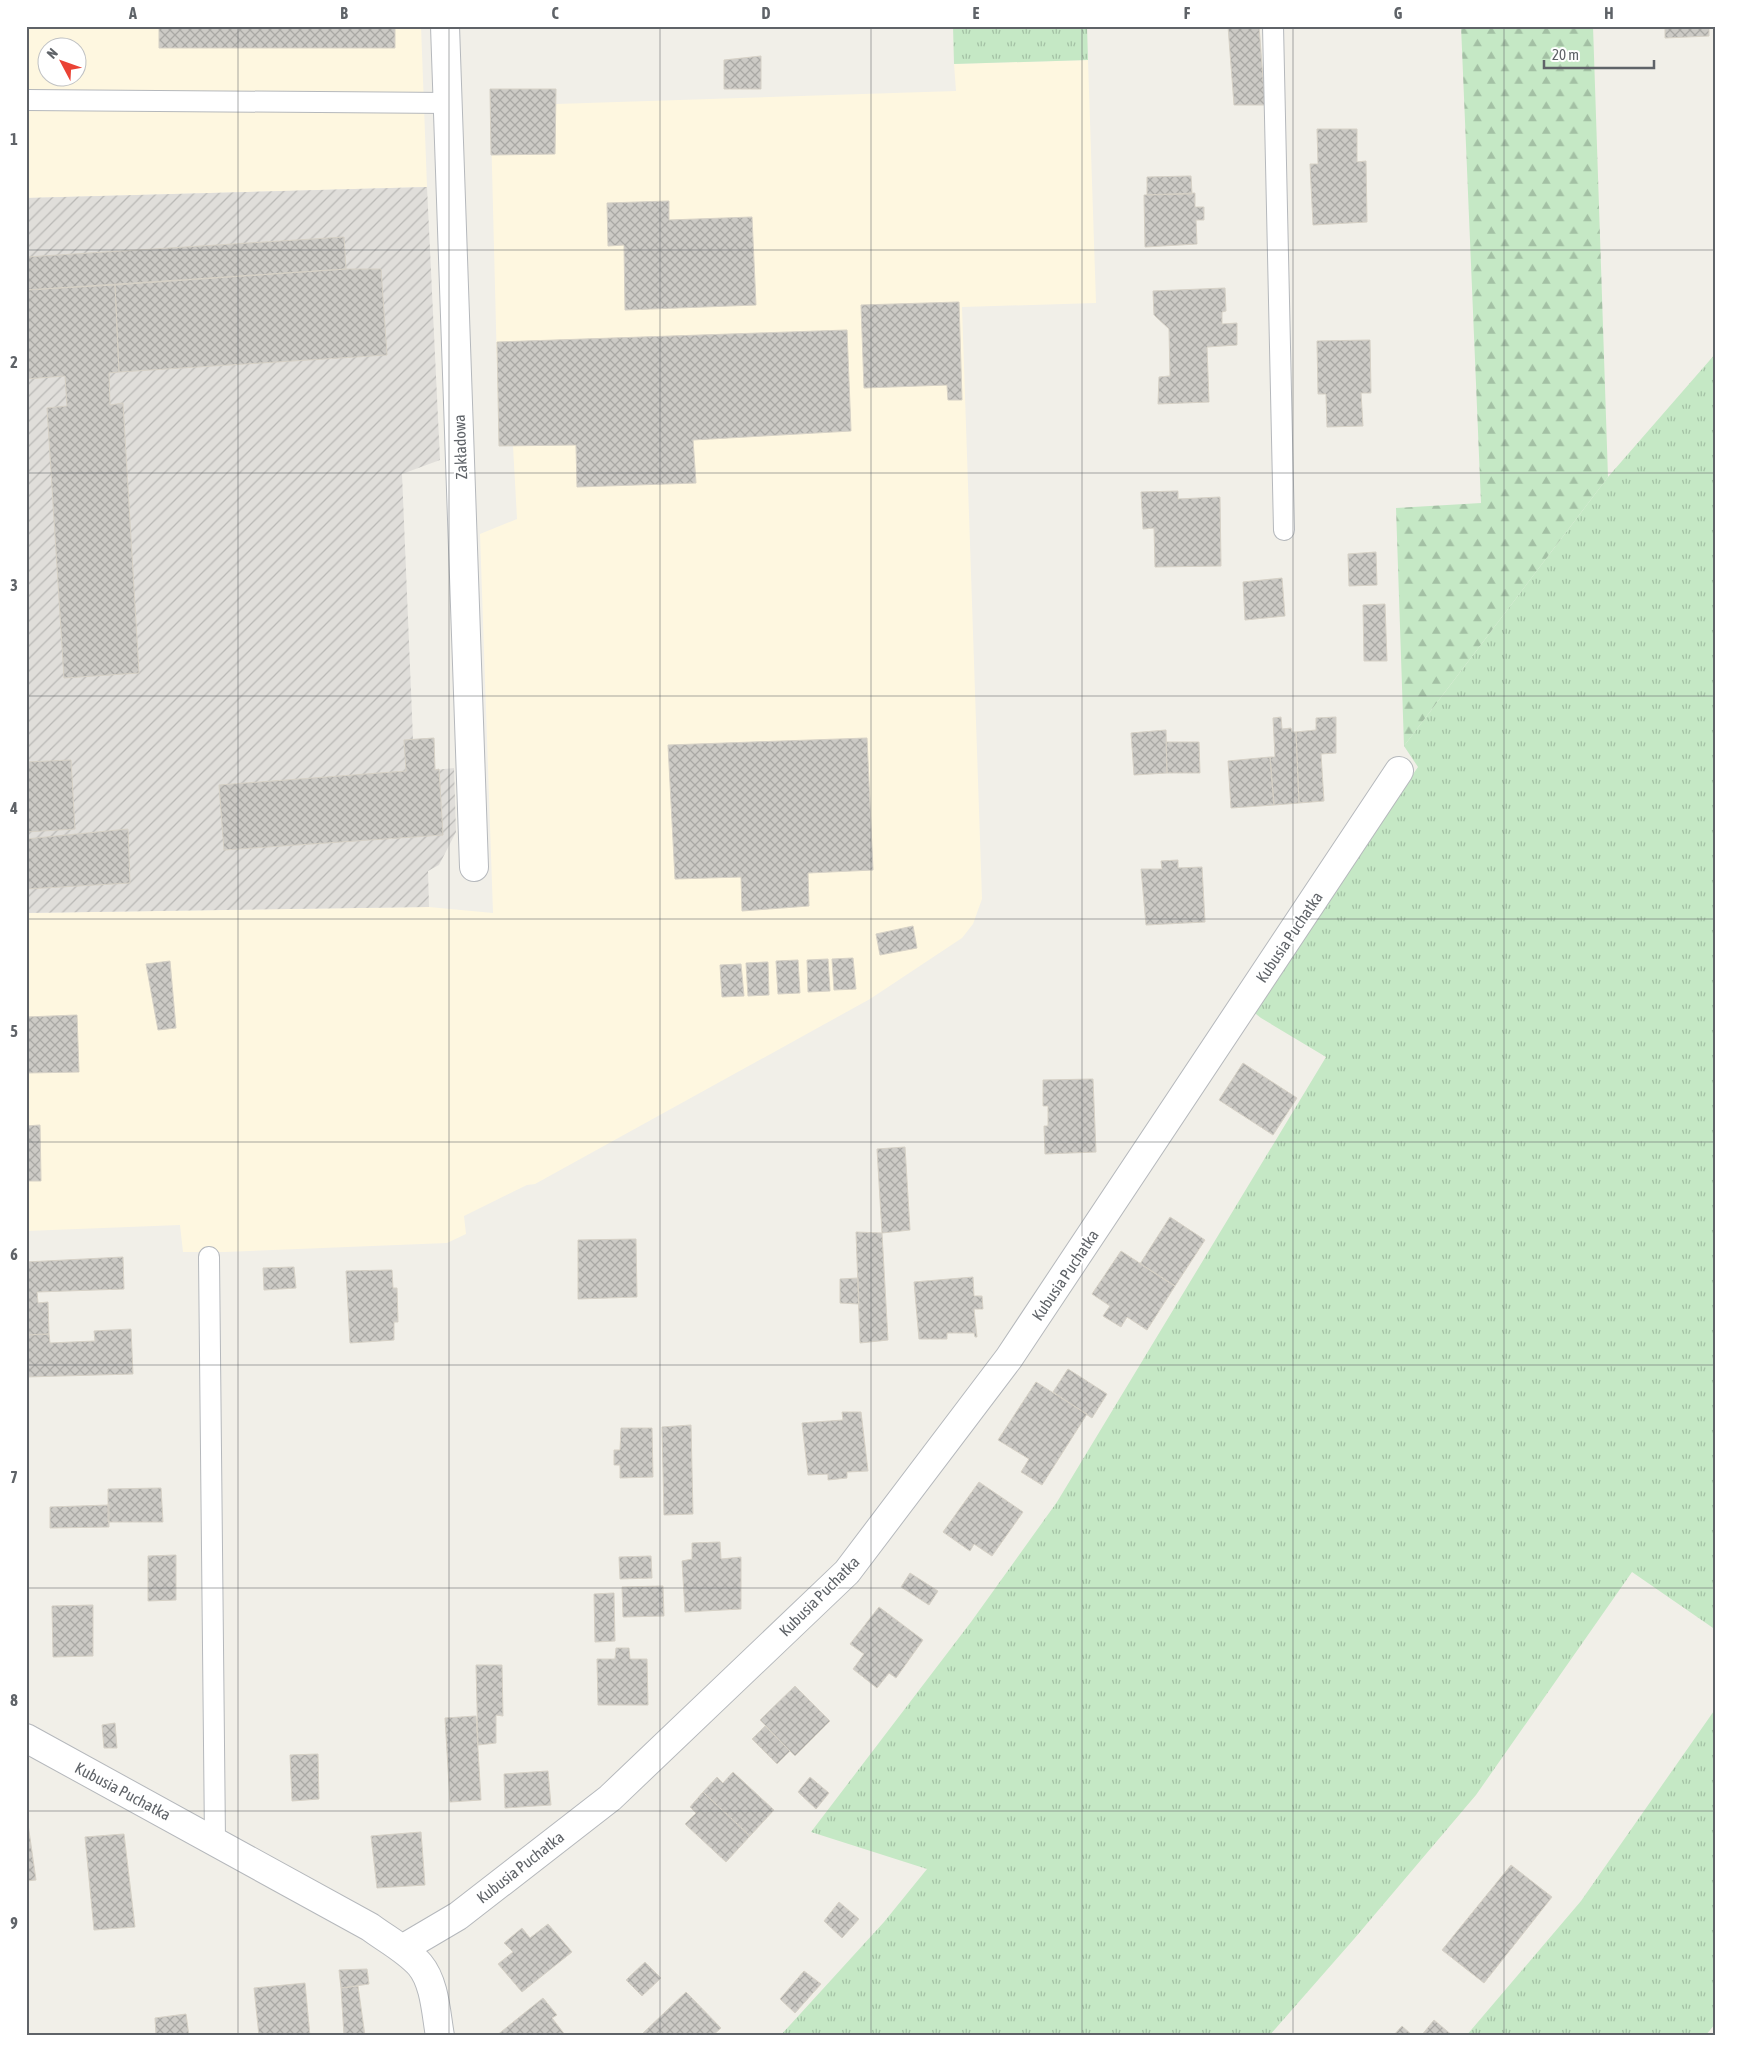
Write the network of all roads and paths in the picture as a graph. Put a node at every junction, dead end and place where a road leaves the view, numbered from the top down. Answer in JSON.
{"nodes":[{"id":1,"x":445,"y":26,"type":"edge"},
{"id":2,"x":1272,"y":26,"type":"edge"},
{"id":3,"x":26,"y":100,"type":"edge"},
{"id":4,"x":448,"y":103,"type":"junction"},
{"id":5,"x":1284,"y":530,"type":"dead end"},
{"id":6,"x":1399,"y":771,"type":"dead end"},
{"id":7,"x":474,"y":867,"type":"dead end"},
{"id":8,"x":209,"y":1256,"type":"dead end"},
{"id":9,"x":26,"y":1738,"type":"edge"},
{"id":10,"x":216,"y":1841,"type":"junction"},
{"id":11,"x":402,"y":1949,"type":"junction"},
{"id":12,"x":440,"y":2036,"type":"edge"}],
"edges":[{"from":1,"to":4,"type":"street","name":"Zakładowa"},
{"from":2,"to":5,"type":"lane"},
{"from":3,"to":4,"type":"lane"},
{"from":4,"to":7,"type":"street","name":"Zakładowa"},
{"from":6,"to":11,"type":"street","name":"Kubusia Puchatka"},
{"from":8,"to":10,"type":"lane"},
{"from":9,"to":10,"type":"street","name":"Kubusia Puchatka"},
{"from":10,"to":11,"type":"street","name":"Kubusia Puchatka"},
{"from":11,"to":12,"type":"street"}]}
